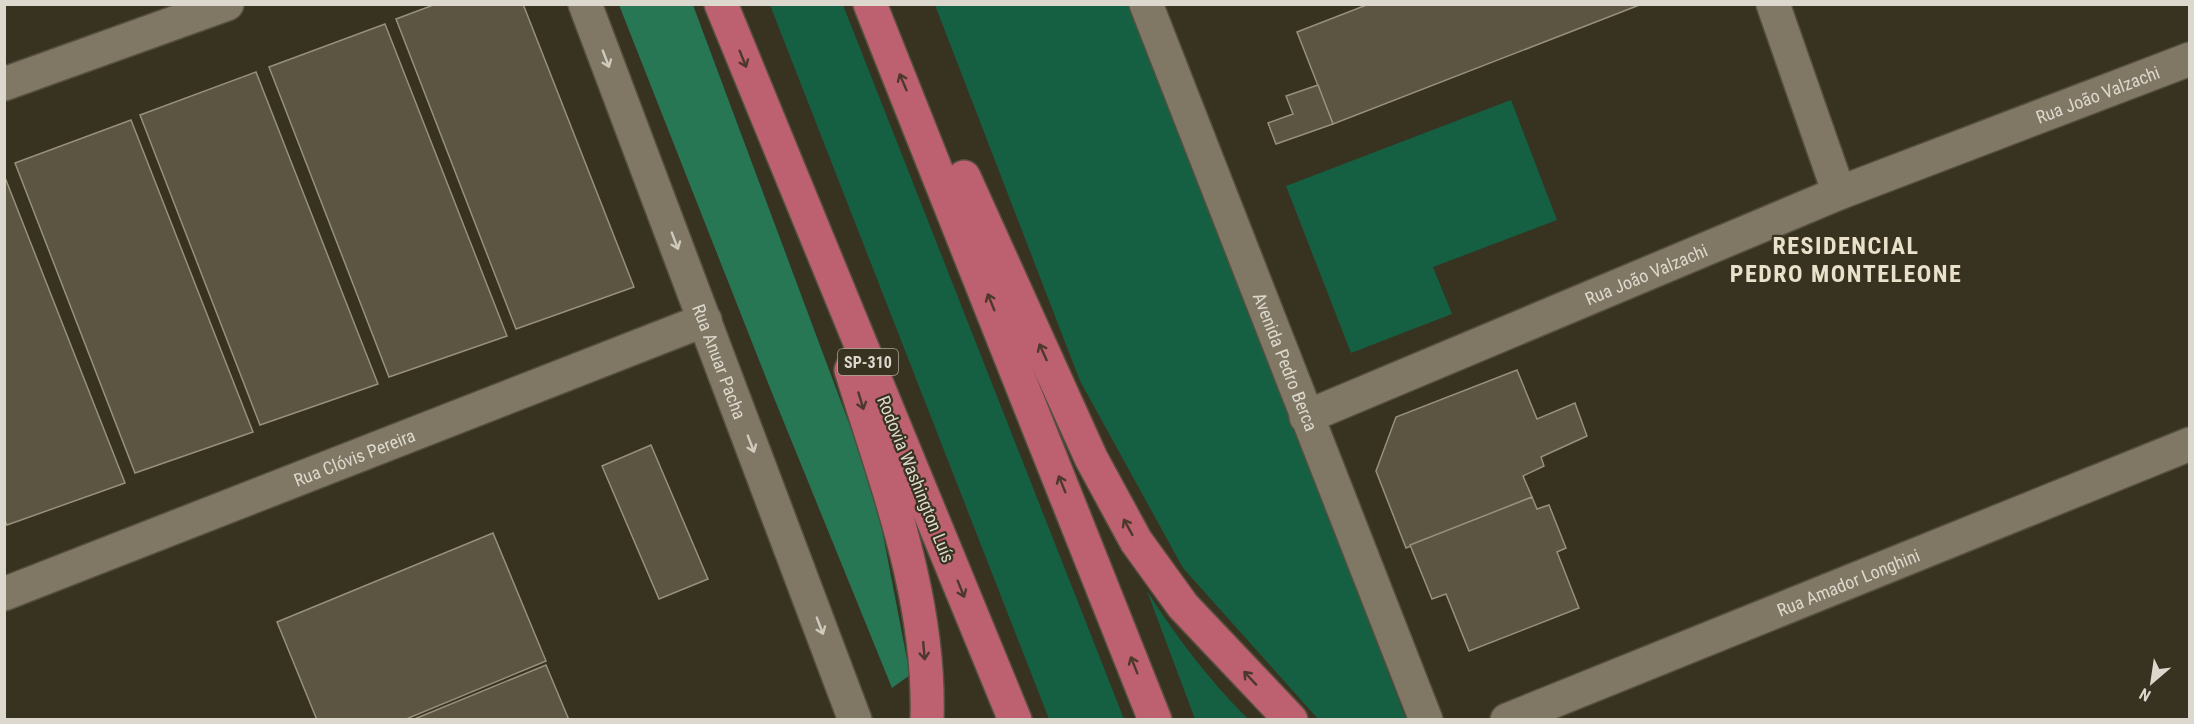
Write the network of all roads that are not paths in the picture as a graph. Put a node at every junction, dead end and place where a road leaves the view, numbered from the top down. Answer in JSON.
{"nodes":[{"id":1,"x":227,"y":4,"type":"edge"},
{"id":2,"x":585,"y":4,"type":"edge"},
{"id":3,"x":721,"y":4,"type":"edge"},
{"id":4,"x":870,"y":4,"type":"edge"},
{"id":5,"x":1146,"y":4,"type":"edge"},
{"id":6,"x":1773,"y":4,"type":"edge"},
{"id":7,"x":2190,"y":59,"type":"edge"},
{"id":8,"x":4,"y":84,"type":"edge"},
{"id":9,"x":918,"y":119,"type":"junction"},
{"id":10,"x":787,"y":165,"type":"junction"},
{"id":11,"x":1839,"y":193,"type":"junction"},
{"id":12,"x":705,"y":320,"type":"junction"},
{"id":13,"x":1306,"y":417,"type":"junction"},
{"id":14,"x":2190,"y":444,"type":"edge"},
{"id":15,"x":4,"y":594,"type":"edge"},
{"id":16,"x":855,"y":720,"type":"edge"},
{"id":17,"x":927,"y":720,"type":"edge"},
{"id":18,"x":1015,"y":720,"type":"edge"},
{"id":19,"x":1155,"y":720,"type":"edge"},
{"id":20,"x":1291,"y":720,"type":"edge"},
{"id":21,"x":1426,"y":720,"type":"edge"},
{"id":22,"x":1507,"y":720,"type":"edge"}],
"edges":[{"from":1,"to":8,"type":"street"},
{"from":2,"to":12,"type":"street","name":"Rua Anuar Pacha","one_way":true},
{"from":3,"to":10,"type":"highway","name":"Rodovia Washington Luís","number":"SP-310","one_way":true},
{"from":9,"to":4,"type":"highway","one_way":true},
{"from":5,"to":13,"type":"street","name":"Avenida Pedro Berca"},
{"from":6,"to":11,"type":"street"},
{"from":7,"to":11,"type":"street","name":"Rua João Valzachi"},
{"from":19,"to":9,"type":"highway","one_way":true},
{"from":20,"to":9,"type":"highway","one_way":true},
{"from":10,"to":17,"type":"highway","one_way":true},
{"from":10,"to":18,"type":"highway","name":"Rodovia Washington Luís","number":"SP-310","one_way":true},
{"from":11,"to":13,"type":"street","name":"Rua João Valzachi"},
{"from":12,"to":15,"type":"street","name":"Rua Clóvis Pereira"},
{"from":12,"to":16,"type":"street","name":"Rua Anuar Pacha","one_way":true},
{"from":13,"to":21,"type":"street","name":"Avenida Pedro Berca"},
{"from":14,"to":22,"type":"street","name":"Rua Amador Longhini"}]}
